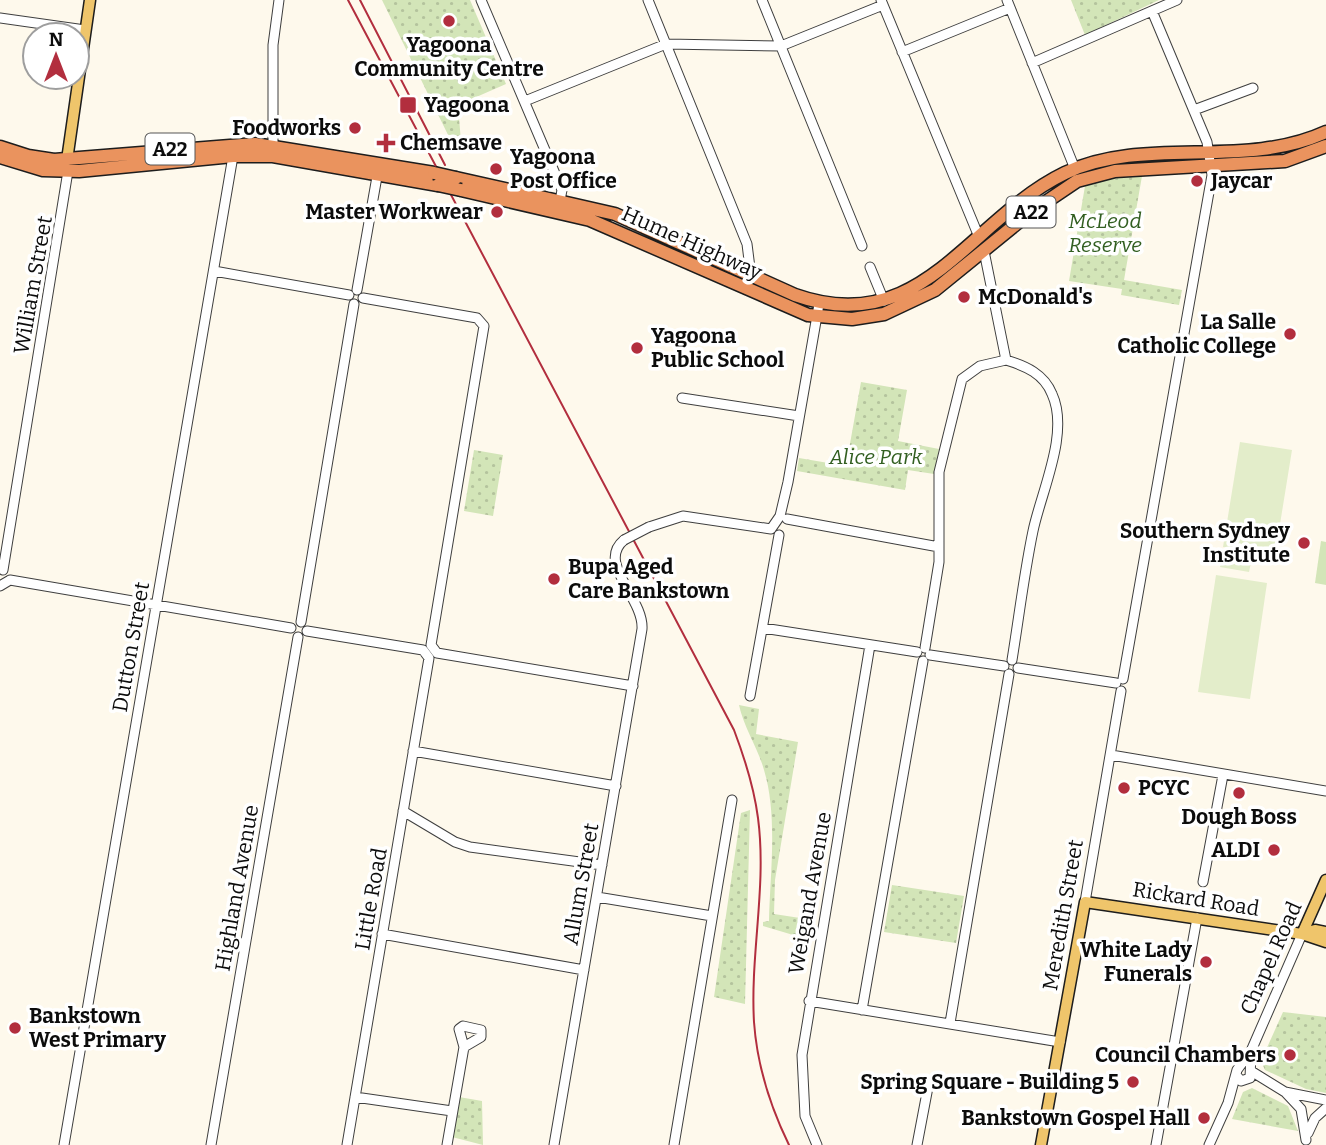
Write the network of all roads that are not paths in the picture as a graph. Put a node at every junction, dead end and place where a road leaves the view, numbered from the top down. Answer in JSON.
{"nodes":[{"id":1,"x":90,"y":0,"type":"edge"},
{"id":2,"x":279,"y":0,"type":"edge"},
{"id":3,"x":481,"y":0,"type":"edge"},
{"id":4,"x":648,"y":0,"type":"edge"},
{"id":5,"x":762,"y":0,"type":"edge"},
{"id":6,"x":1177,"y":0,"type":"edge"},
{"id":7,"x":882,"y":2,"type":"edge"},
{"id":8,"x":1008,"y":4,"type":"edge"},
{"id":9,"x":1152,"y":11,"type":"junction"},
{"id":10,"x":0,"y":18,"type":"edge"},
{"id":11,"x":21,"y":21,"type":"edge"},
{"id":12,"x":86,"y":21,"type":"edge"},
{"id":13,"x":666,"y":44,"type":"junction"},
{"id":14,"x":781,"y":47,"type":"junction"},
{"id":15,"x":902,"y":52,"type":"junction"},
{"id":16,"x":1032,"y":63,"type":"junction"},
{"id":17,"x":1253,"y":88,"type":"dead end"},
{"id":18,"x":77,"y":91,"type":"edge"},
{"id":19,"x":525,"y":101,"type":"junction"},
{"id":20,"x":1194,"y":110,"type":"junction"},
{"id":21,"x":1326,"y":132,"type":"edge"},
{"id":22,"x":1326,"y":146,"type":"edge"},
{"id":23,"x":0,"y":147,"type":"edge"},
{"id":24,"x":273,"y":151,"type":"junction"},
{"id":25,"x":1284,"y":155,"type":"junction"},
{"id":26,"x":233,"y":156,"type":"junction"},
{"id":27,"x":0,"y":158,"type":"edge"},
{"id":28,"x":1211,"y":159,"type":"junction"},
{"id":29,"x":68,"y":165,"type":"junction"},
{"id":30,"x":378,"y":169,"type":"junction"},
{"id":31,"x":1075,"y":169,"type":"junction"},
{"id":32,"x":559,"y":206,"type":"junction"},
{"id":33,"x":979,"y":237,"type":"junction"},
{"id":34,"x":862,"y":246,"type":"dead end"},
{"id":35,"x":984,"y":251,"type":"junction"},
{"id":36,"x":870,"y":267,"type":"dead end"},
{"id":37,"x":214,"y":271,"type":"junction"},
{"id":38,"x":751,"y":276,"type":"junction"},
{"id":39,"x":355,"y":297,"type":"junction"},
{"id":40,"x":884,"y":301,"type":"junction"},
{"id":41,"x":818,"y":310,"type":"junction"},
{"id":42,"x":1006,"y":360,"type":"junction"},
{"id":43,"x":682,"y":398,"type":"dead end"},
{"id":44,"x":799,"y":416,"type":"junction"},
{"id":45,"x":788,"y":482,"type":"junction"},
{"id":46,"x":787,"y":519,"type":"junction"},
{"id":47,"x":778,"y":529,"type":"junction"},
{"id":48,"x":939,"y":547,"type":"junction"},
{"id":49,"x":2,"y":570,"type":"edge"},
{"id":50,"x":10,"y":580,"type":"junction"},
{"id":51,"x":0,"y":586,"type":"edge"},
{"id":52,"x":156,"y":605,"type":"junction"},
{"id":53,"x":301,"y":622,"type":"junction"},
{"id":54,"x":291,"y":628,"type":"junction"},
{"id":55,"x":763,"y":628,"type":"junction"},
{"id":56,"x":307,"y":631,"type":"junction"},
{"id":57,"x":298,"y":637,"type":"junction"},
{"id":58,"x":870,"y":645,"type":"junction"},
{"id":59,"x":430,"y":651,"type":"junction"},
{"id":60,"x":923,"y":654,"type":"junction"},
{"id":61,"x":1011,"y":667,"type":"junction"},
{"id":62,"x":1120,"y":684,"type":"junction"},
{"id":63,"x":633,"y":685,"type":"junction"},
{"id":64,"x":750,"y":696,"type":"dead end"},
{"id":65,"x":413,"y":751,"type":"junction"},
{"id":66,"x":1111,"y":755,"type":"junction"},
{"id":67,"x":1223,"y":775,"type":"junction"},
{"id":68,"x":616,"y":786,"type":"junction"},
{"id":69,"x":1326,"y":791,"type":"edge"},
{"id":70,"x":732,"y":800,"type":"dead end"},
{"id":71,"x":403,"y":811,"type":"junction"},
{"id":72,"x":602,"y":865,"type":"junction"},
{"id":73,"x":1326,"y":880,"type":"edge"},
{"id":74,"x":1203,"y":882,"type":"dead end"},
{"id":75,"x":597,"y":897,"type":"junction"},
{"id":76,"x":1085,"y":902,"type":"junction"},
{"id":77,"x":712,"y":916,"type":"junction"},
{"id":78,"x":1197,"y":918,"type":"junction"},
{"id":79,"x":1326,"y":932,"type":"edge"},
{"id":80,"x":382,"y":934,"type":"junction"},
{"id":81,"x":1302,"y":934,"type":"junction"},
{"id":82,"x":1326,"y":942,"type":"edge"},
{"id":83,"x":584,"y":970,"type":"junction"},
{"id":84,"x":809,"y":1000,"type":"junction"},
{"id":85,"x":862,"y":1010,"type":"junction"},
{"id":86,"x":950,"y":1023,"type":"junction"},
{"id":87,"x":1060,"y":1042,"type":"junction"},
{"id":88,"x":464,"y":1047,"type":"dead end"},
{"id":89,"x":1251,"y":1051,"type":"junction"},
{"id":90,"x":1251,"y":1070,"type":"junction"},
{"id":91,"x":1238,"y":1071,"type":"junction"},
{"id":92,"x":1246,"y":1081,"type":"junction"},
{"id":93,"x":929,"y":1082,"type":"dead end"},
{"id":94,"x":1270,"y":1085,"type":"junction"},
{"id":95,"x":1285,"y":1091,"type":"junction"},
{"id":96,"x":355,"y":1097,"type":"junction"},
{"id":97,"x":1326,"y":1100,"type":"edge"},
{"id":98,"x":1228,"y":1103,"type":"junction"},
{"id":99,"x":1326,"y":1108,"type":"edge"},
{"id":100,"x":452,"y":1111,"type":"junction"},
{"id":101,"x":1305,"y":1142,"type":"edge"},
{"id":102,"x":64,"y":1145,"type":"edge"},
{"id":103,"x":211,"y":1145,"type":"edge"},
{"id":104,"x":347,"y":1145,"type":"edge"},
{"id":105,"x":446,"y":1145,"type":"edge"},
{"id":106,"x":554,"y":1145,"type":"edge"},
{"id":107,"x":674,"y":1145,"type":"edge"},
{"id":108,"x":817,"y":1145,"type":"edge"},
{"id":109,"x":917,"y":1145,"type":"edge"},
{"id":110,"x":1041,"y":1145,"type":"edge"},
{"id":111,"x":1156,"y":1145,"type":"edge"},
{"id":112,"x":1209,"y":1145,"type":"edge"}],
"edges":[{"from":1,"to":12,"type":"main road"},
{"from":2,"to":24,"type":"street"},
{"from":3,"to":19,"type":"street"},
{"from":4,"to":13,"type":"street"},
{"from":5,"to":14,"type":"street"},
{"from":6,"to":9,"type":"street"},
{"from":7,"to":14,"type":"street"},
{"from":7,"to":15,"type":"street"},
{"from":8,"to":15,"type":"street"},
{"from":8,"to":16,"type":"street"},
{"from":9,"to":16,"type":"street"},
{"from":9,"to":20,"type":"street"},
{"from":10,"to":11,"type":"street"},
{"from":13,"to":14,"type":"street"},
{"from":13,"to":19,"type":"street"},
{"from":13,"to":38,"type":"street"},
{"from":14,"to":34,"type":"street"},
{"from":15,"to":33,"type":"street"},
{"from":16,"to":31,"type":"street"},
{"from":17,"to":20,"type":"street"},
{"from":18,"to":29,"type":"main road"},
{"from":19,"to":32,"type":"street"},
{"from":20,"to":28,"type":"street"},
{"from":21,"to":25,"type":"highway","name":"Hume Highway","number":"A22"},
{"from":22,"to":25,"type":"highway","name":"Hume Highway","number":"A22"},
{"from":23,"to":29,"type":"highway","name":"Hume Highway","number":"A22"},
{"from":24,"to":26,"type":"highway","name":"Hume Highway","number":"A22"},
{"from":24,"to":29,"type":"highway","name":"Hume Highway","number":"A22"},
{"from":24,"to":30,"type":"highway","name":"Hume Highway","number":"A22"},
{"from":25,"to":28,"type":"highway","name":"Hume Highway","number":"A22"},
{"from":26,"to":29,"type":"highway","name":"Hume Highway","number":"A22"},
{"from":26,"to":37,"type":"street","name":"Dutton Street"},
{"from":27,"to":29,"type":"highway","name":"Hume Highway","number":"A22"},
{"from":28,"to":31,"type":"highway","name":"Hume Highway","number":"A22"},
{"from":28,"to":35,"type":"highway","name":"Hume Highway","number":"A22"},
{"from":28,"to":62,"type":"street","name":"Meredith Street"},
{"from":29,"to":49,"type":"street","name":"William Street"},
{"from":30,"to":32,"type":"highway","name":"Hume Highway","number":"A22","bridge":true},
{"from":30,"to":39,"type":"street"},
{"from":31,"to":33,"type":"highway","name":"Hume Highway","number":"A22"},
{"from":32,"to":38,"type":"highway","name":"Hume Highway","number":"A22"},
{"from":32,"to":41,"type":"highway","name":"Hume Highway","number":"A22"},
{"from":33,"to":40,"type":"highway","name":"Hume Highway","number":"A22"},
{"from":35,"to":41,"type":"highway","name":"Hume Highway","number":"A22"},
{"from":35,"to":42,"type":"street"},
{"from":36,"to":40,"type":"street"},
{"from":37,"to":39,"type":"street"},
{"from":37,"to":52,"type":"street","name":"Dutton Street"},
{"from":38,"to":41,"type":"highway","name":"Hume Highway","number":"A22"},
{"from":39,"to":53,"type":"street"},
{"from":39,"to":59,"type":"street","name":"Little Road"},
{"from":40,"to":41,"type":"highway","name":"Hume Highway","number":"A22"},
{"from":41,"to":44,"type":"street"},
{"from":42,"to":48,"type":"street"},
{"from":42,"to":61,"type":"street"},
{"from":43,"to":44,"type":"street"},
{"from":44,"to":45,"type":"street"},
{"from":45,"to":46,"type":"street"},
{"from":45,"to":47,"type":"street"},
{"from":46,"to":47,"type":"street"},
{"from":46,"to":48,"type":"street"},
{"from":47,"to":55,"type":"street"},
{"from":47,"to":63,"type":"street","name":"Allum Street","bridge":true},
{"from":48,"to":60,"type":"street"},
{"from":49,"to":50,"type":"street"},
{"from":50,"to":51,"type":"street"},
{"from":50,"to":52,"type":"street"},
{"from":52,"to":54,"type":"street"},
{"from":52,"to":102,"type":"street","name":"Dutton Street"},
{"from":53,"to":54,"type":"street"},
{"from":53,"to":56,"type":"street"},
{"from":54,"to":57,"type":"street"},
{"from":55,"to":58,"type":"street"},
{"from":55,"to":64,"type":"street"},
{"from":56,"to":57,"type":"street"},
{"from":56,"to":59,"type":"street"},
{"from":57,"to":103,"type":"street","name":"Highland Avenue"},
{"from":58,"to":60,"type":"street"},
{"from":58,"to":84,"type":"street","name":"Weigand Avenue"},
{"from":59,"to":63,"type":"street"},
{"from":59,"to":65,"type":"street","name":"Little Road"},
{"from":60,"to":61,"type":"street"},
{"from":60,"to":85,"type":"street"},
{"from":61,"to":62,"type":"street"},
{"from":61,"to":86,"type":"street"},
{"from":62,"to":66,"type":"street","name":"Meredith Street"},
{"from":63,"to":68,"type":"street","name":"Allum Street"},
{"from":65,"to":68,"type":"street"},
{"from":65,"to":71,"type":"street","name":"Little Road"},
{"from":66,"to":67,"type":"street"},
{"from":66,"to":76,"type":"street","name":"Meredith Street"},
{"from":67,"to":69,"type":"street"},
{"from":67,"to":74,"type":"street"},
{"from":68,"to":72,"type":"street","name":"Allum Street"},
{"from":70,"to":77,"type":"street"},
{"from":71,"to":72,"type":"street"},
{"from":71,"to":80,"type":"street","name":"Little Road"},
{"from":72,"to":75,"type":"street","name":"Allum Street"},
{"from":73,"to":81,"type":"main road","name":"Chapel Road"},
{"from":75,"to":77,"type":"street"},
{"from":75,"to":83,"type":"street","name":"Allum Street"},
{"from":76,"to":78,"type":"main road","name":"Rickard Road"},
{"from":76,"to":87,"type":"main road","name":"Meredith Street"},
{"from":77,"to":107,"type":"street"},
{"from":78,"to":81,"type":"main road","name":"Rickard Road"},
{"from":78,"to":111,"type":"street"},
{"from":79,"to":81,"type":"main road","name":"Rickard Road"},
{"from":80,"to":83,"type":"street"},
{"from":80,"to":96,"type":"street","name":"Little Road"},
{"from":81,"to":82,"type":"main road","name":"Rickard Road"},
{"from":81,"to":89,"type":"street","name":"Chapel Road"},
{"from":83,"to":106,"type":"street","name":"Allum Street"},
{"from":84,"to":85,"type":"street"},
{"from":84,"to":108,"type":"street","name":"Weigand Avenue"},
{"from":85,"to":86,"type":"street"},
{"from":86,"to":87,"type":"street"},
{"from":87,"to":110,"type":"main road","name":"Meredith Street"},
{"from":88,"to":100,"type":"street"},
{"from":89,"to":90,"type":"street","name":"Chapel Road"},
{"from":89,"to":91,"type":"street","name":"Chapel Road"},
{"from":90,"to":91,"type":"street"},
{"from":90,"to":92,"type":"street","name":"Chapel Road"},
{"from":90,"to":94,"type":"street"},
{"from":91,"to":92,"type":"street"},
{"from":91,"to":98,"type":"street","name":"Chapel Road"},
{"from":92,"to":94,"type":"street"},
{"from":92,"to":98,"type":"street","name":"Chapel Road"},
{"from":93,"to":109,"type":"street"},
{"from":94,"to":95,"type":"street"},
{"from":95,"to":97,"type":"street"},
{"from":95,"to":101,"type":"street"},
{"from":96,"to":100,"type":"street"},
{"from":96,"to":104,"type":"street","name":"Little Road"},
{"from":98,"to":112,"type":"street","name":"Chapel Road"},
{"from":99,"to":101,"type":"street"},
{"from":100,"to":105,"type":"street"}]}
